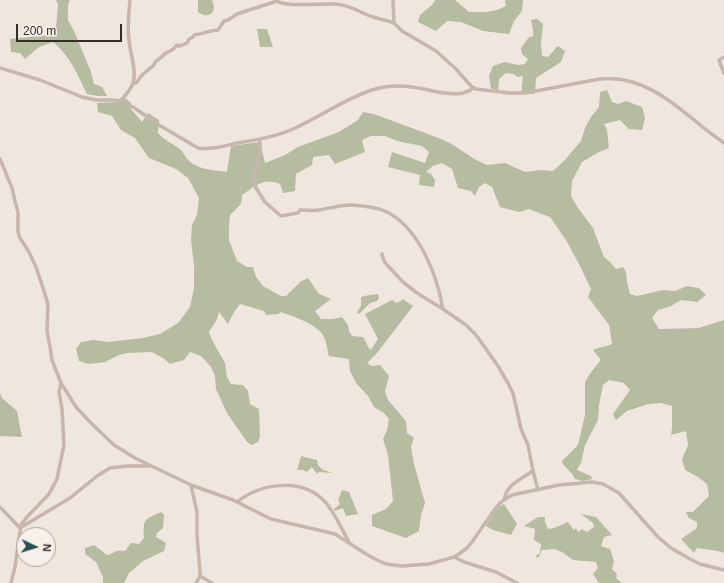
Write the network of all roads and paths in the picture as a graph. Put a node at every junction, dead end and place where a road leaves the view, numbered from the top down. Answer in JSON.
{"nodes":[{"id":1,"x":130,"y":0,"type":"edge"},
{"id":2,"x":393,"y":0,"type":"edge"},
{"id":3,"x":276,"y":1,"type":"edge"},
{"id":4,"x":394,"y":23,"type":"junction"},
{"id":5,"x":724,"y":57,"type":"edge"},
{"id":6,"x":0,"y":68,"type":"edge"},
{"id":7,"x":724,"y":73,"type":"edge"},
{"id":8,"x":133,"y":83,"type":"junction"},
{"id":9,"x":474,"y":88,"type":"junction"},
{"id":10,"x":120,"y":101,"type":"junction"},
{"id":11,"x":260,"y":139,"type":"junction"},
{"id":12,"x":723,"y":141,"type":"edge"},
{"id":13,"x":0,"y":159,"type":"edge"},
{"id":14,"x":382,"y":254,"type":"dead end"},
{"id":15,"x":443,"y":309,"type":"junction"},
{"id":16,"x":61,"y":383,"type":"junction"},
{"id":17,"x":150,"y":466,"type":"junction"},
{"id":18,"x":533,"y":471,"type":"junction"},
{"id":19,"x":191,"y":485,"type":"junction"},
{"id":20,"x":538,"y":490,"type":"junction"},
{"id":21,"x":504,"y":500,"type":"junction"},
{"id":22,"x":237,"y":502,"type":"junction"},
{"id":23,"x":0,"y":507,"type":"edge"},
{"id":24,"x":19,"y":527,"type":"edge"},
{"id":25,"x":20,"y":527,"type":"edge"},
{"id":26,"x":22,"y":527,"type":"edge"},
{"id":27,"x":349,"y":542,"type":"junction"},
{"id":28,"x":454,"y":557,"type":"junction"},
{"id":29,"x":16,"y":559,"type":"edge"},
{"id":30,"x":724,"y":570,"type":"edge"},
{"id":31,"x":200,"y":576,"type":"junction"},
{"id":32,"x":11,"y":583,"type":"edge"},
{"id":33,"x":196,"y":583,"type":"edge"},
{"id":34,"x":212,"y":583,"type":"edge"},
{"id":35,"x":517,"y":583,"type":"edge"}],
"edges":[{"from":1,"to":8,"type":"street"},
{"from":2,"to":4,"type":"street"},
{"from":3,"to":4,"type":"street"},
{"from":3,"to":8,"type":"street"},
{"from":4,"to":9,"type":"street"},
{"from":5,"to":7,"type":"street"},
{"from":6,"to":10,"type":"street"},
{"from":8,"to":10,"type":"street"},
{"from":9,"to":11,"type":"street"},
{"from":9,"to":12,"type":"street"},
{"from":10,"to":11,"type":"street"},
{"from":11,"to":15,"type":"street"},
{"from":13,"to":16,"type":"street"},
{"from":14,"to":15,"type":"street"},
{"from":15,"to":18,"type":"street"},
{"from":16,"to":17,"type":"street"},
{"from":16,"to":25,"type":"street"},
{"from":17,"to":19,"type":"street"},
{"from":17,"to":26,"type":"street"},
{"from":18,"to":20,"type":"street"},
{"from":18,"to":21,"type":"street"},
{"from":19,"to":22,"type":"street"},
{"from":19,"to":31,"type":"street"},
{"from":20,"to":21,"type":"street"},
{"from":20,"to":30,"type":"street"},
{"from":21,"to":28,"type":"street"},
{"from":22,"to":27,"type":"street"},
{"from":22,"to":27,"type":"street"},
{"from":23,"to":24,"type":"street"},
{"from":27,"to":28,"type":"street"},
{"from":28,"to":35,"type":"street"},
{"from":29,"to":32,"type":"street"},
{"from":31,"to":33,"type":"street"},
{"from":31,"to":34,"type":"street"}]}
